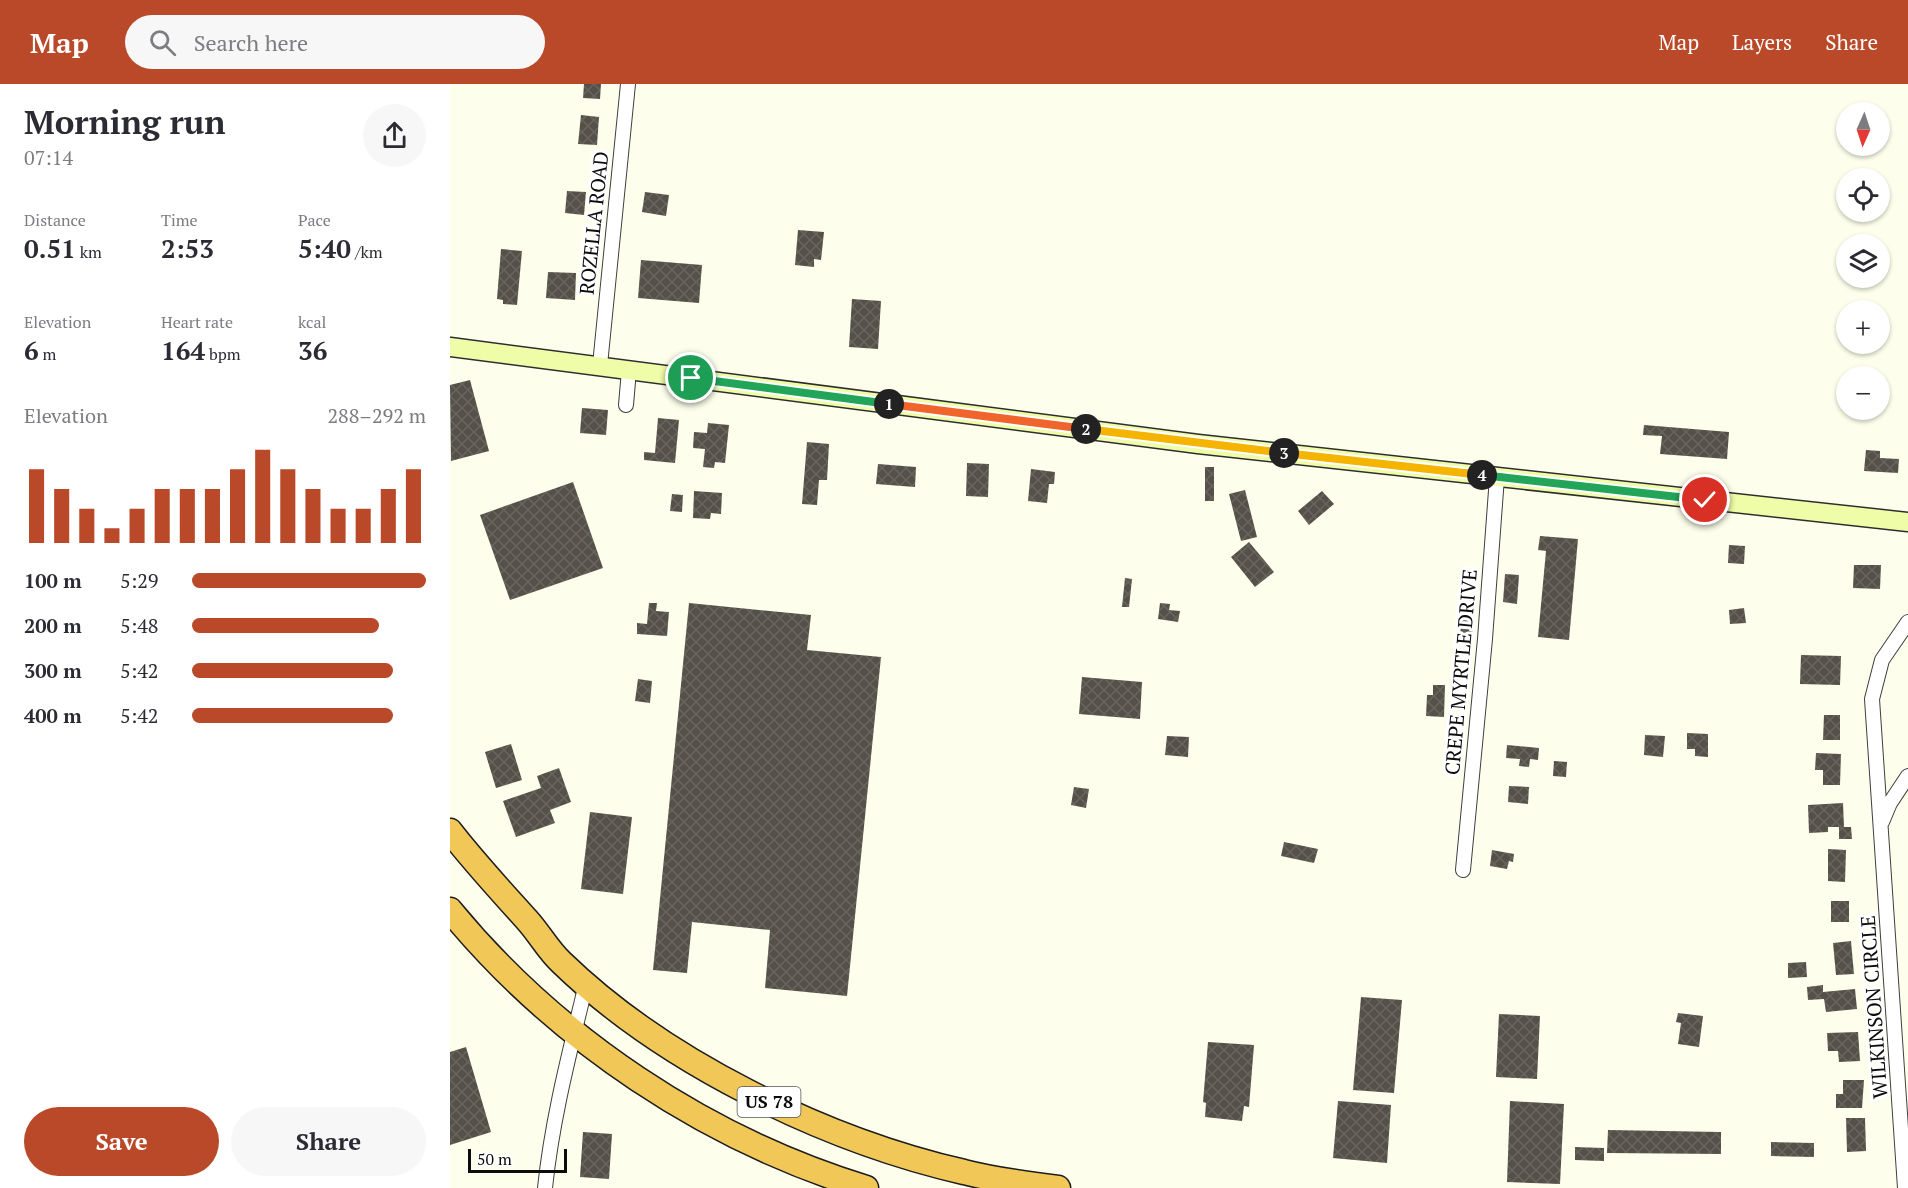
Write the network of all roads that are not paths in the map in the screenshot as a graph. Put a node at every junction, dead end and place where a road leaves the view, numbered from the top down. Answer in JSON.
{"nodes":[{"id":1,"x":628,"y":84,"type":"edge"},
{"id":2,"x":450,"y":346,"type":"edge"},
{"id":3,"x":600,"y":365,"type":"junction"},
{"id":4,"x":629,"y":369,"type":"junction"},
{"id":5,"x":626,"y":405,"type":"dead end"},
{"id":6,"x":1497,"y":477,"type":"junction"},
{"id":7,"x":1908,"y":522,"type":"edge"},
{"id":8,"x":1908,"y":622,"type":"edge"},
{"id":9,"x":1908,"y":776,"type":"edge"},
{"id":10,"x":1881,"y":824,"type":"junction"},
{"id":11,"x":450,"y":831,"type":"edge"},
{"id":12,"x":1463,"y":870,"type":"dead end"},
{"id":13,"x":450,"y":910,"type":"edge"},
{"id":14,"x":586,"y":984,"type":"junction"},
{"id":15,"x":574,"y":1031,"type":"junction"},
{"id":16,"x":545,"y":1188,"type":"edge"},
{"id":17,"x":866,"y":1188,"type":"edge"},
{"id":18,"x":1058,"y":1188,"type":"edge"},
{"id":19,"x":1905,"y":1188,"type":"edge"}],
"edges":[{"from":1,"to":3,"type":"street","name":"ROZELLA ROAD"},
{"from":2,"to":3,"type":"street"},
{"from":3,"to":4,"type":"street"},
{"from":4,"to":5,"type":"street"},
{"from":4,"to":6,"type":"street"},
{"from":6,"to":7,"type":"street"},
{"from":6,"to":12,"type":"street","name":"CREPE MYRTLE DRIVE"},
{"from":8,"to":10,"type":"street","name":"WILKINSON CIRCLE"},
{"from":9,"to":10,"type":"street","name":"WILKINSON CIRCLE"},
{"from":10,"to":19,"type":"street","name":"WILKINSON CIRCLE"},
{"from":11,"to":14,"type":"highway","number":"US 78"},
{"from":13,"to":15,"type":"highway","number":"US 78"},
{"from":14,"to":15,"type":"street"},
{"from":14,"to":18,"type":"highway","number":"US 78"},
{"from":15,"to":16,"type":"street"},
{"from":15,"to":17,"type":"highway","number":"US 78"}]}
